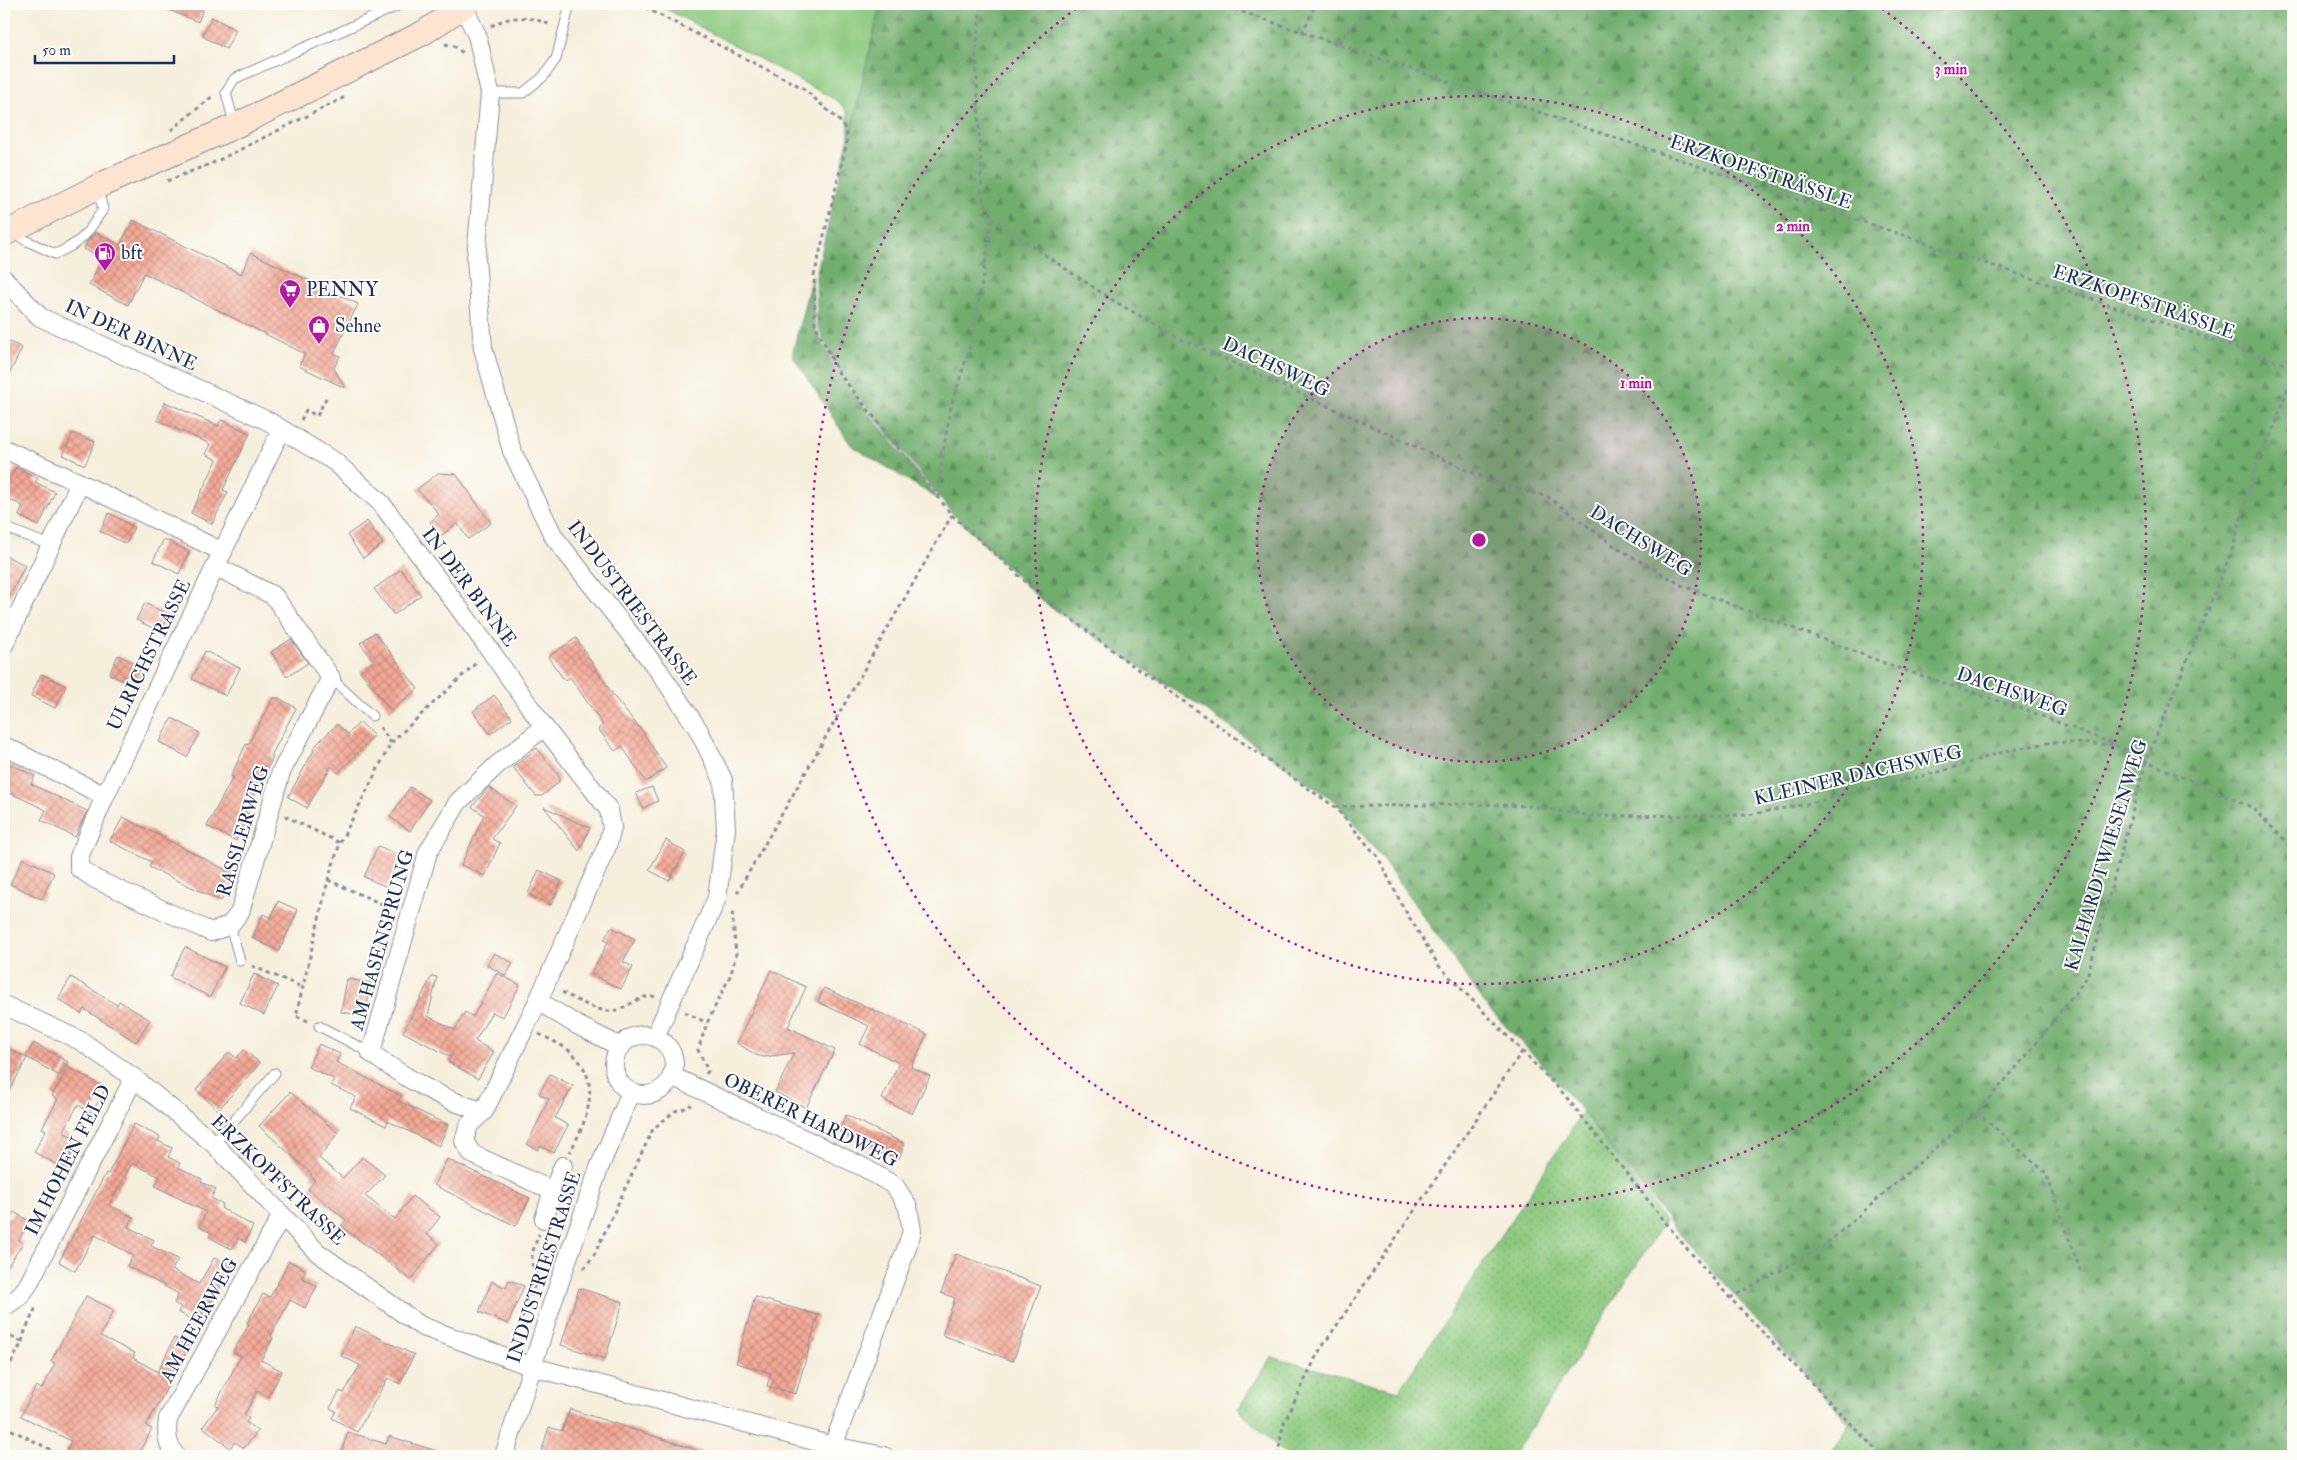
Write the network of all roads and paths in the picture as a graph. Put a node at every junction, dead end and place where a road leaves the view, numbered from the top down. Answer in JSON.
{"nodes":[{"id":1,"x":402,"y":4,"type":"edge"},
{"id":2,"x":570,"y":4,"type":"edge"},
{"id":3,"x":638,"y":4,"type":"edge"},
{"id":4,"x":981,"y":4,"type":"edge"},
{"id":5,"x":1219,"y":4,"type":"edge"},
{"id":6,"x":1316,"y":4,"type":"edge"},
{"id":7,"x":1372,"y":4,"type":"edge"},
{"id":8,"x":465,"y":5,"type":"edge"},
{"id":9,"x":563,"y":30,"type":"junction"},
{"id":10,"x":1302,"y":33,"type":"junction"},
{"id":11,"x":477,"y":35,"type":"junction"},
{"id":12,"x":444,"y":44,"type":"dead end"},
{"id":13,"x":1338,"y":44,"type":"junction"},
{"id":14,"x":490,"y":93,"type":"junction"},
{"id":15,"x":235,"y":126,"type":"junction"},
{"id":16,"x":97,"y":187,"type":"junction"},
{"id":17,"x":991,"y":219,"type":"junction"},
{"id":18,"x":7,"y":232,"type":"edge"},
{"id":19,"x":4,"y":280,"type":"edge"},
{"id":20,"x":2293,"y":367,"type":"edge"},
{"id":21,"x":2293,"y":373,"type":"edge"},
{"id":22,"x":328,"y":396,"type":"dead end"},
{"id":23,"x":286,"y":433,"type":"junction"},
{"id":24,"x":4,"y":449,"type":"edge"},
{"id":25,"x":80,"y":483,"type":"junction"},
{"id":26,"x":939,"y":498,"type":"junction"},
{"id":27,"x":952,"y":515,"type":"junction"},
{"id":28,"x":4,"y":527,"type":"edge"},
{"id":29,"x":52,"y":546,"type":"junction"},
{"id":30,"x":219,"y":559,"type":"junction"},
{"id":31,"x":4,"y":645,"type":"edge"},
{"id":32,"x":490,"y":650,"type":"junction"},
{"id":33,"x":331,"y":678,"type":"junction"},
{"id":34,"x":372,"y":716,"type":"joint"},
{"id":35,"x":544,"y":727,"type":"junction"},
{"id":36,"x":391,"y":742,"type":"junction"},
{"id":37,"x":2116,"y":745,"type":"junction"},
{"id":38,"x":4,"y":746,"type":"edge"},
{"id":39,"x":2146,"y":762,"type":"junction"},
{"id":40,"x":105,"y":796,"type":"junction"},
{"id":41,"x":1334,"y":806,"type":"junction"},
{"id":42,"x":271,"y":809,"type":"junction"},
{"id":43,"x":340,"y":843,"type":"junction"},
{"id":44,"x":2293,"y":848,"type":"edge"},
{"id":45,"x":328,"y":880,"type":"junction"},
{"id":46,"x":736,"y":894,"type":"dead end"},
{"id":47,"x":734,"y":903,"type":"dead end"},
{"id":48,"x":409,"y":916,"type":"junction"},
{"id":49,"x":230,"y":925,"type":"junction"},
{"id":50,"x":240,"y":961,"type":"joint"},
{"id":51,"x":546,"y":984,"type":"junction"},
{"id":52,"x":302,"y":987,"type":"junction"},
{"id":53,"x":538,"y":1001,"type":"junction"},
{"id":54,"x":4,"y":1004,"type":"edge"},
{"id":55,"x":670,"y":1004,"type":"junction"},
{"id":56,"x":296,"y":1016,"type":"dead end"},
{"id":57,"x":707,"y":1023,"type":"junction"},
{"id":58,"x":319,"y":1026,"type":"dead end"},
{"id":59,"x":526,"y":1027,"type":"junction"},
{"id":60,"x":655,"y":1037,"type":"junction"},
{"id":61,"x":621,"y":1047,"type":"junction"},
{"id":62,"x":1523,"y":1050,"type":"junction"},
{"id":63,"x":371,"y":1053,"type":"junction"},
{"id":64,"x":274,"y":1073,"type":"dead end"},
{"id":65,"x":672,"y":1076,"type":"junction"},
{"id":66,"x":134,"y":1078,"type":"junction"},
{"id":67,"x":699,"y":1089,"type":"junction"},
{"id":68,"x":631,"y":1092,"type":"junction"},
{"id":69,"x":484,"y":1111,"type":"junction"},
{"id":70,"x":1977,"y":1112,"type":"junction"},
{"id":71,"x":214,"y":1144,"type":"junction"},
{"id":72,"x":563,"y":1166,"type":"joint"},
{"id":73,"x":553,"y":1191,"type":"junction"},
{"id":74,"x":282,"y":1214,"type":"junction"},
{"id":75,"x":544,"y":1219,"type":"joint"},
{"id":76,"x":2081,"y":1273,"type":"dead end"},
{"id":77,"x":580,"y":1275,"type":"dead end"},
{"id":78,"x":1730,"y":1298,"type":"junction"},
{"id":79,"x":4,"y":1307,"type":"edge"},
{"id":80,"x":544,"y":1331,"type":"junction"},
{"id":81,"x":4,"y":1333,"type":"edge"},
{"id":82,"x":533,"y":1367,"type":"junction"},
{"id":83,"x":4,"y":1376,"type":"edge"},
{"id":84,"x":4,"y":1426,"type":"edge"},
{"id":85,"x":833,"y":1446,"type":"junction"},
{"id":86,"x":170,"y":1454,"type":"edge"},
{"id":87,"x":62,"y":1456,"type":"edge"},
{"id":88,"x":504,"y":1456,"type":"edge"},
{"id":89,"x":884,"y":1456,"type":"edge"},
{"id":90,"x":1278,"y":1456,"type":"edge"},
{"id":91,"x":1882,"y":1456,"type":"edge"}],
"edges":[{"from":1,"to":15,"type":"lane"},
{"from":2,"to":9,"type":"lane"},
{"from":3,"to":26,"type":"path"},
{"from":4,"to":17,"type":"path"},
{"from":5,"to":10,"type":"path","name":"ERZKOPFSTRÄSSLE"},
{"from":6,"to":10,"type":"path"},
{"from":7,"to":13,"type":"path"},
{"from":8,"to":11,"type":"street","name":"INDUSTRIESTRASSE"},
{"from":8,"to":15,"type":"main road"},
{"from":9,"to":11,"type":"path"},
{"from":9,"to":14,"type":"lane"},
{"from":10,"to":13,"type":"path","name":"ERZKOPFSTRÄSSLE"},
{"from":11,"to":12,"type":"path"},
{"from":11,"to":14,"type":"street","name":"INDUSTRIESTRASSE"},
{"from":13,"to":20,"type":"path","name":"ERZKOPFSTRÄSSLE"},
{"from":14,"to":55,"type":"street","name":"INDUSTRIESTRASSE"},
{"from":15,"to":16,"type":"main road"},
{"from":16,"to":18,"type":"main road"},
{"from":16,"to":18,"type":"lane"},
{"from":17,"to":26,"type":"path"},
{"from":17,"to":37,"type":"path","name":"DACHSWEG"},
{"from":19,"to":23,"type":"street","name":"IN DER BINNE"},
{"from":21,"to":39,"type":"path","name":"KALHARDTWIESENWEG"},
{"from":22,"to":23,"type":"path"},
{"from":23,"to":30,"type":"street","name":"ULRICHSTRASSE"},
{"from":23,"to":32,"type":"street","name":"IN DER BINNE"},
{"from":24,"to":25,"type":"street"},
{"from":25,"to":29,"type":"street"},
{"from":25,"to":30,"type":"street"},
{"from":26,"to":27,"type":"path"},
{"from":27,"to":41,"type":"path"},
{"from":27,"to":46,"type":"path"},
{"from":28,"to":29,"type":"lane"},
{"from":29,"to":31,"type":"street"},
{"from":30,"to":33,"type":"street"},
{"from":30,"to":40,"type":"street","name":"ULRICHSTRASSE"},
{"from":32,"to":35,"type":"street","name":"IN DER BINNE"},
{"from":32,"to":36,"type":"path"},
{"from":33,"to":34,"type":"lane"},
{"from":33,"to":42,"type":"street","name":"RASSLERWEG"},
{"from":34,"to":36,"type":"path"},
{"from":35,"to":48,"type":"street","name":"AM HASENSPRUNG"},
{"from":35,"to":51,"type":"street","name":"IN DER BINNE"},
{"from":36,"to":43,"type":"path"},
{"from":37,"to":39,"type":"path","name":"DACHSWEG"},
{"from":37,"to":41,"type":"path","name":"KLEINER DACHSWEG"},
{"from":38,"to":40,"type":"street"},
{"from":39,"to":44,"type":"path","name":"DACHSWEG"},
{"from":39,"to":70,"type":"path","name":"KALHARDTWIESENWEG"},
{"from":40,"to":49,"type":"street","name":"RASSLERWEG"},
{"from":41,"to":62,"type":"path"},
{"from":42,"to":43,"type":"path"},
{"from":42,"to":49,"type":"street","name":"RASSLERWEG"},
{"from":43,"to":45,"type":"path"},
{"from":45,"to":48,"type":"path"},
{"from":45,"to":52,"type":"path"},
{"from":47,"to":57,"type":"path"},
{"from":48,"to":63,"type":"street","name":"AM HASENSPRUNG"},
{"from":49,"to":50,"type":"lane"},
{"from":50,"to":52,"type":"path"},
{"from":51,"to":53,"type":"street","name":"IN DER BINNE"},
{"from":51,"to":55,"type":"path"},
{"from":52,"to":56,"type":"path"},
{"from":53,"to":59,"type":"street"},
{"from":53,"to":61,"type":"street"},
{"from":54,"to":66,"type":"street","name":"ERZKOPFSTRASSE"},
{"from":55,"to":57,"type":"path"},
{"from":55,"to":60,"type":"street","name":"INDUSTRIESTRASSE"},
{"from":57,"to":67,"type":"path"},
{"from":58,"to":63,"type":"lane"},
{"from":59,"to":69,"type":"street"},
{"from":59,"to":72,"type":"path"},
{"from":60,"to":61,"type":"street"},
{"from":60,"to":65,"type":"street"},
{"from":61,"to":68,"type":"street"},
{"from":62,"to":78,"type":"path"},
{"from":62,"to":90,"type":"path"},
{"from":63,"to":69,"type":"street","name":"AM HASENSPRUNG"},
{"from":64,"to":71,"type":"lane"},
{"from":65,"to":67,"type":"street","name":"OBERER HARDWEG"},
{"from":65,"to":68,"type":"street"},
{"from":66,"to":71,"type":"street","name":"ERZKOPFSTRASSE"},
{"from":66,"to":79,"type":"street","name":"IM HOHEN FELD"},
{"from":67,"to":77,"type":"path"},
{"from":67,"to":85,"type":"street","name":"OBERER HARDWEG"},
{"from":68,"to":80,"type":"street","name":"INDUSTRIESTRASSE"},
{"from":69,"to":73,"type":"street"},
{"from":70,"to":76,"type":"path"},
{"from":70,"to":78,"type":"path","name":"KALHARDTWIESENWEG"},
{"from":71,"to":74,"type":"street","name":"ERZKOPFSTRASSE"},
{"from":72,"to":73,"type":"street"},
{"from":73,"to":75,"type":"street"},
{"from":74,"to":82,"type":"street","name":"ERZKOPFSTRASSE"},
{"from":74,"to":86,"type":"street","name":"AM HEERWEG"},
{"from":75,"to":80,"type":"path"},
{"from":78,"to":91,"type":"path"},
{"from":80,"to":82,"type":"street","name":"INDUSTRIESTRASSE"},
{"from":81,"to":83,"type":"path"},
{"from":82,"to":85,"type":"street"},
{"from":82,"to":88,"type":"street","name":"INDUSTRIESTRASSE"},
{"from":84,"to":87,"type":"path"},
{"from":85,"to":89,"type":"street"}]}
